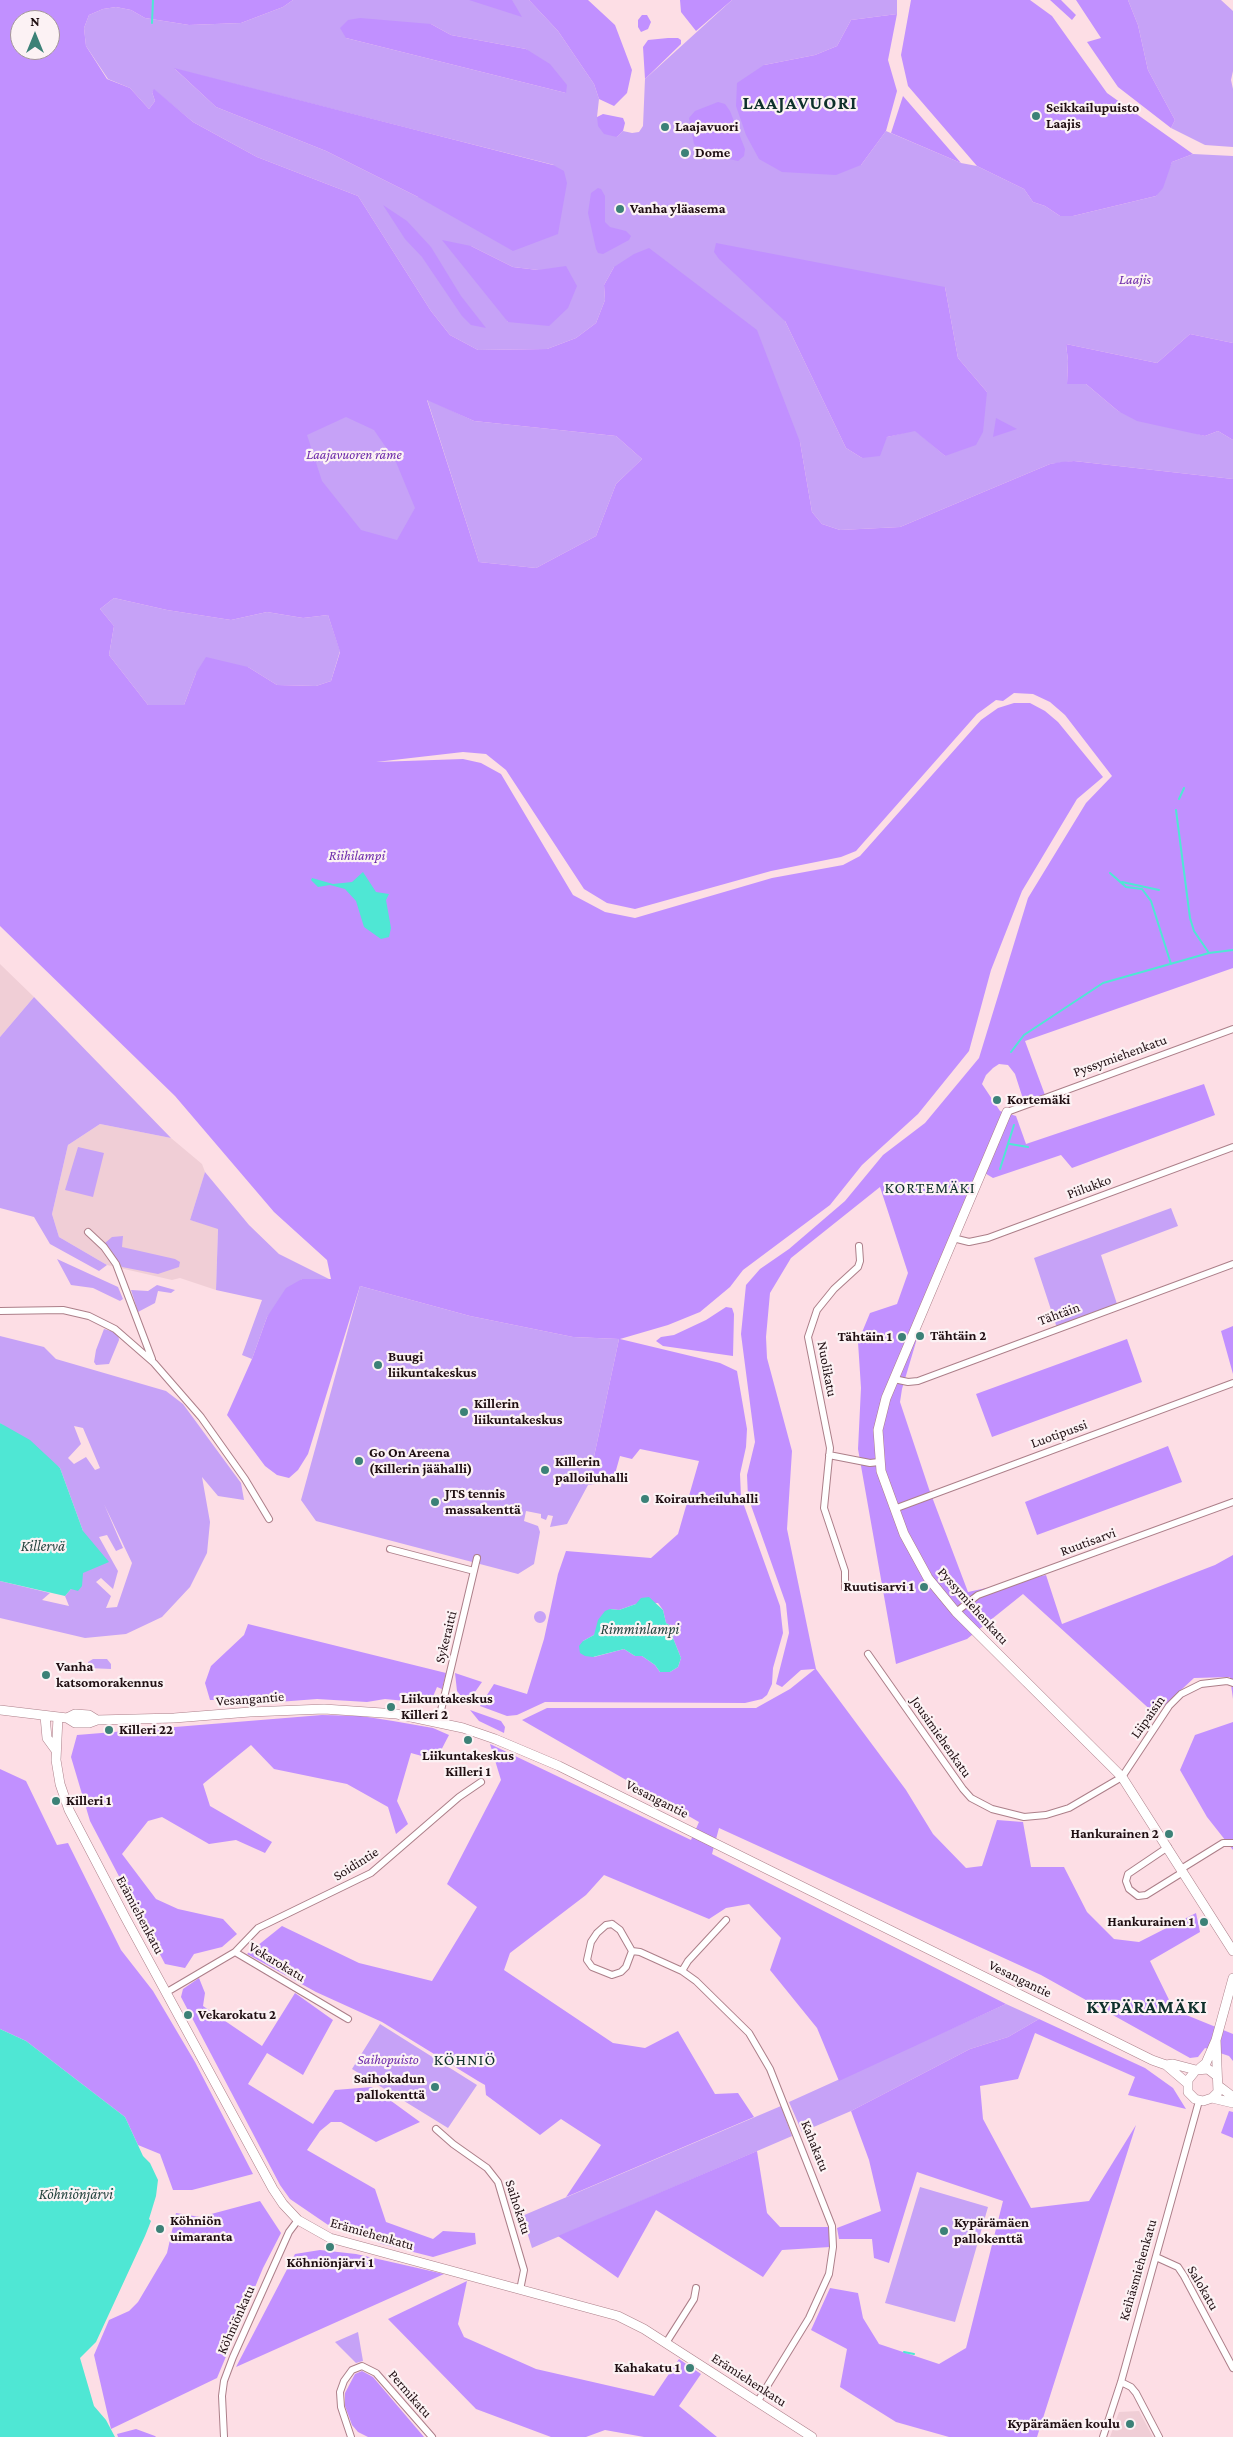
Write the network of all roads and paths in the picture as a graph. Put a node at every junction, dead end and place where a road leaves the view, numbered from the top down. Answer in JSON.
{"nodes":[{"id":1,"x":1233,"y":1029,"type":"edge"},
{"id":2,"x":1012,"y":1110,"type":"joint"},
{"id":3,"x":1233,"y":1147,"type":"edge"},
{"id":4,"x":88,"y":1232,"type":"dead end"},
{"id":5,"x":953,"y":1238,"type":"junction"},
{"id":6,"x":859,"y":1246,"type":"dead end"},
{"id":7,"x":1233,"y":1264,"type":"edge"},
{"id":8,"x":0,"y":1311,"type":"edge"},
{"id":9,"x":154,"y":1363,"type":"junction"},
{"id":10,"x":894,"y":1379,"type":"junction"},
{"id":11,"x":1233,"y":1383,"type":"edge"},
{"id":12,"x":829,"y":1455,"type":"junction"},
{"id":13,"x":879,"y":1462,"type":"junction"},
{"id":14,"x":1233,"y":1502,"type":"edge"},
{"id":15,"x":894,"y":1509,"type":"junction"},
{"id":16,"x":268,"y":1519,"type":"dead end"},
{"id":17,"x":390,"y":1549,"type":"dead end"},
{"id":18,"x":477,"y":1558,"type":"dead end"},
{"id":19,"x":474,"y":1571,"type":"junction"},
{"id":20,"x":844,"y":1588,"type":"dead end"},
{"id":21,"x":956,"y":1612,"type":"junction"},
{"id":22,"x":868,"y":1654,"type":"dead end"},
{"id":23,"x":1233,"y":1683,"type":"edge"},
{"id":24,"x":0,"y":1710,"type":"edge"},
{"id":25,"x":45,"y":1716,"type":"junction"},
{"id":26,"x":62,"y":1718,"type":"junction"},
{"id":27,"x":438,"y":1722,"type":"junction"},
{"id":28,"x":55,"y":1749,"type":"junction"},
{"id":29,"x":1122,"y":1777,"type":"junction"},
{"id":30,"x":480,"y":1782,"type":"dead end"},
{"id":31,"x":1233,"y":1842,"type":"edge"},
{"id":32,"x":1168,"y":1848,"type":"junction"},
{"id":33,"x":1182,"y":1871,"type":"junction"},
{"id":34,"x":726,"y":1920,"type":"dead end"},
{"id":35,"x":632,"y":1951,"type":"junction"},
{"id":36,"x":1233,"y":1951,"type":"edge"},
{"id":37,"x":235,"y":1952,"type":"junction"},
{"id":38,"x":682,"y":1971,"type":"junction"},
{"id":39,"x":1233,"y":1978,"type":"edge"},
{"id":40,"x":167,"y":1992,"type":"junction"},
{"id":41,"x":348,"y":2019,"type":"dead end"},
{"id":42,"x":1216,"y":2040,"type":"junction"},
{"id":43,"x":1166,"y":2065,"type":"junction"},
{"id":44,"x":1198,"y":2069,"type":"junction"},
{"id":45,"x":1217,"y":2076,"type":"junction"},
{"id":46,"x":1187,"y":2083,"type":"junction"},
{"id":47,"x":1220,"y":2087,"type":"junction"},
{"id":48,"x":1233,"y":2097,"type":"edge"},
{"id":49,"x":1212,"y":2098,"type":"junction"},
{"id":50,"x":1199,"y":2100,"type":"junction"},
{"id":51,"x":1233,"y":2103,"type":"edge"},
{"id":52,"x":436,"y":2129,"type":"dead end"},
{"id":53,"x":298,"y":2220,"type":"junction"},
{"id":54,"x":1156,"y":2257,"type":"junction"},
{"id":55,"x":696,"y":2288,"type":"dead end"},
{"id":56,"x":520,"y":2290,"type":"junction"},
{"id":57,"x":666,"y":2343,"type":"junction"},
{"id":58,"x":1233,"y":2368,"type":"edge"},
{"id":59,"x":1121,"y":2382,"type":"junction"},
{"id":60,"x":758,"y":2401,"type":"junction"},
{"id":61,"x":224,"y":2437,"type":"edge"},
{"id":62,"x":351,"y":2437,"type":"edge"},
{"id":63,"x":432,"y":2437,"type":"edge"},
{"id":64,"x":812,"y":2437,"type":"edge"},
{"id":65,"x":1103,"y":2437,"type":"edge"},
{"id":66,"x":1159,"y":2437,"type":"edge"}],
"edges":[{"from":1,"to":2,"type":"street","name":"Pyssymiehenkatu"},
{"from":2,"to":5,"type":"street","name":"Pyssymiehenkatu"},
{"from":3,"to":5,"type":"street","name":"Piilukko"},
{"from":4,"to":9,"type":"street"},
{"from":5,"to":10,"type":"street","name":"Pyssymiehenkatu"},
{"from":6,"to":12,"type":"street","name":"Nuolikatu"},
{"from":7,"to":10,"type":"street","name":"Tähtäin"},
{"from":8,"to":9,"type":"street"},
{"from":9,"to":16,"type":"street"},
{"from":10,"to":13,"type":"street","name":"Pyssymiehenkatu"},
{"from":11,"to":15,"type":"street","name":"Luotipussi"},
{"from":12,"to":13,"type":"street"},
{"from":12,"to":20,"type":"street","name":"Nuolikatu"},
{"from":13,"to":15,"type":"street","name":"Pyssymiehenkatu"},
{"from":14,"to":21,"type":"street","name":"Ruutisarvi"},
{"from":15,"to":21,"type":"street","name":"Pyssymiehenkatu"},
{"from":17,"to":19,"type":"street"},
{"from":18,"to":19,"type":"street","name":"Sykeraitti"},
{"from":19,"to":27,"type":"street","name":"Sykeraitti"},
{"from":21,"to":29,"type":"street","name":"Pyssymiehenkatu"},
{"from":22,"to":29,"type":"street","name":"Jousimiehenkatu"},
{"from":23,"to":29,"type":"street","name":"Liipaisin"},
{"from":24,"to":25,"type":"street","name":"Vesangantie"},
{"from":25,"to":26,"type":"street","name":"Vesangantie"},
{"from":25,"to":28,"type":"street","name":"Erämiehenkatu"},
{"from":26,"to":27,"type":"street","name":"Vesangantie"},
{"from":26,"to":28,"type":"street","name":"Erämiehenkatu"},
{"from":27,"to":43,"type":"street","name":"Vesangantie"},
{"from":28,"to":40,"type":"street","name":"Erämiehenkatu"},
{"from":29,"to":32,"type":"street","name":"Pyssymiehenkatu"},
{"from":30,"to":37,"type":"street","name":"Soidintie"},
{"from":31,"to":33,"type":"street"},
{"from":32,"to":33,"type":"street","name":"Pyssymiehenkatu"},
{"from":32,"to":33,"type":"street"},
{"from":33,"to":36,"type":"street","name":"Pyssymiehenkatu"},
{"from":34,"to":38,"type":"street"},
{"from":35,"to":35,"type":"street"},
{"from":35,"to":38,"type":"street","name":"Kahakatu"},
{"from":37,"to":40,"type":"street","name":"Vekarokatu"},
{"from":37,"to":41,"type":"street","name":"Vekarokatu"},
{"from":38,"to":60,"type":"street","name":"Kahakatu"},
{"from":39,"to":42,"type":"street"},
{"from":40,"to":53,"type":"street","name":"Erämiehenkatu"},
{"from":42,"to":44,"type":"street"},
{"from":42,"to":45,"type":"street"},
{"from":43,"to":44,"type":"street","name":"Vesangantie"},
{"from":43,"to":46,"type":"street","name":"Vesangantie"},
{"from":44,"to":45,"type":"street"},
{"from":44,"to":46,"type":"street"},
{"from":45,"to":47,"type":"street"},
{"from":46,"to":50,"type":"street"},
{"from":47,"to":48,"type":"street"},
{"from":47,"to":49,"type":"street"},
{"from":49,"to":50,"type":"street"},
{"from":49,"to":51,"type":"street"},
{"from":50,"to":54,"type":"street","name":"Keihäsmiehenkatu"},
{"from":52,"to":56,"type":"street","name":"Saihokatu"},
{"from":53,"to":56,"type":"street","name":"Erämiehenkatu"},
{"from":53,"to":61,"type":"street","name":"Köhniönkatu"},
{"from":54,"to":58,"type":"street","name":"Salokatu"},
{"from":54,"to":59,"type":"street","name":"Keihäsmiehenkatu"},
{"from":55,"to":57,"type":"street"},
{"from":56,"to":57,"type":"street","name":"Erämiehenkatu"},
{"from":57,"to":60,"type":"street","name":"Erämiehenkatu"},
{"from":59,"to":65,"type":"street","name":"Keihäsmiehenkatu"},
{"from":59,"to":66,"type":"street"},
{"from":60,"to":64,"type":"street","name":"Erämiehenkatu"},
{"from":62,"to":63,"type":"street","name":"Permikatu"}]}
